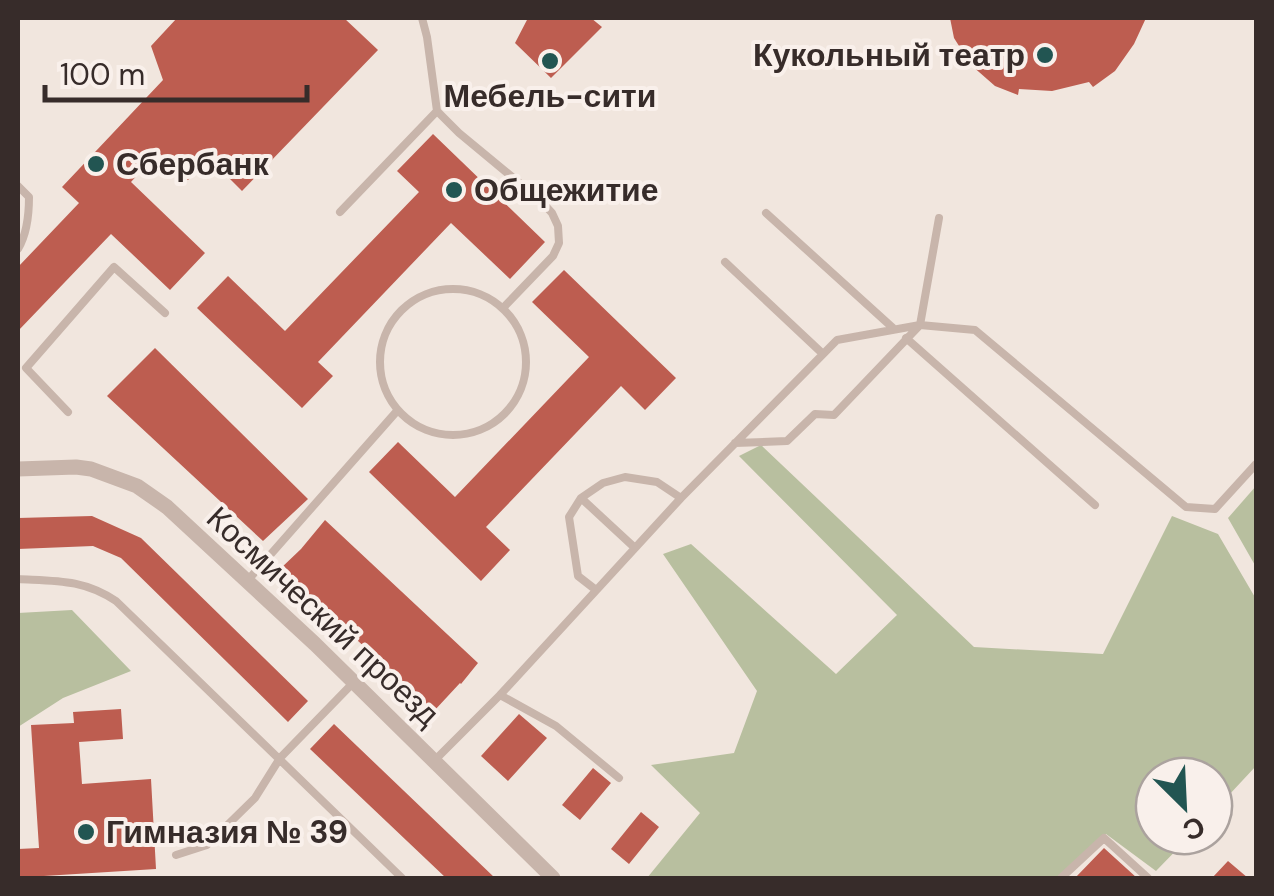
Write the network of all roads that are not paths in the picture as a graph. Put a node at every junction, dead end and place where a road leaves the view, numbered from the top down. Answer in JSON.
{"nodes":[{"id":1,"x":422,"y":18,"type":"edge"},
{"id":2,"x":436,"y":111,"type":"junction"},
{"id":3,"x":18,"y":186,"type":"edge"},
{"id":4,"x":340,"y":212,"type":"dead end"},
{"id":5,"x":766,"y":213,"type":"dead end"},
{"id":6,"x":940,"y":218,"type":"dead end"},
{"id":7,"x":18,"y":249,"type":"edge"},
{"id":8,"x":725,"y":262,"type":"dead end"},
{"id":9,"x":502,"y":308,"type":"junction"},
{"id":10,"x":165,"y":314,"type":"dead end"},
{"id":11,"x":920,"y":325,"type":"junction"},
{"id":12,"x":893,"y":328,"type":"junction"},
{"id":13,"x":906,"y":338,"type":"junction"},
{"id":14,"x":823,"y":354,"type":"junction"},
{"id":15,"x":397,"y":411,"type":"junction"},
{"id":16,"x":68,"y":412,"type":"dead end"},
{"id":17,"x":735,"y":442,"type":"junction"},
{"id":18,"x":1256,"y":464,"type":"edge"},
{"id":19,"x":18,"y":469,"type":"edge"},
{"id":20,"x":581,"y":498,"type":"junction"},
{"id":21,"x":681,"y":498,"type":"junction"},
{"id":22,"x":1095,"y":506,"type":"dead end"},
{"id":23,"x":635,"y":548,"type":"junction"},
{"id":24,"x":18,"y":580,"type":"edge"},
{"id":25,"x":248,"y":580,"type":"junction"},
{"id":26,"x":596,"y":590,"type":"junction"},
{"id":27,"x":353,"y":683,"type":"junction"},
{"id":28,"x":500,"y":695,"type":"junction"},
{"id":29,"x":280,"y":758,"type":"junction"},
{"id":30,"x":435,"y":760,"type":"junction"},
{"id":31,"x":619,"y":778,"type":"dead end"},
{"id":32,"x":176,"y":855,"type":"dead end"},
{"id":33,"x":402,"y":878,"type":"edge"},
{"id":34,"x":553,"y":878,"type":"edge"},
{"id":35,"x":1061,"y":878,"type":"edge"},
{"id":36,"x":1148,"y":878,"type":"edge"}],
"edges":[{"from":1,"to":2,"type":"lane"},
{"from":2,"to":4,"type":"lane"},
{"from":2,"to":9,"type":"lane"},
{"from":3,"to":7,"type":"lane"},
{"from":5,"to":12,"type":"lane"},
{"from":6,"to":11,"type":"lane"},
{"from":8,"to":14,"type":"lane"},
{"from":9,"to":15,"type":"lane"},
{"from":9,"to":15,"type":"lane"},
{"from":10,"to":16,"type":"lane"},
{"from":11,"to":12,"type":"lane"},
{"from":11,"to":13,"type":"lane"},
{"from":11,"to":18,"type":"lane"},
{"from":12,"to":14,"type":"lane"},
{"from":13,"to":17,"type":"lane"},
{"from":13,"to":22,"type":"lane"},
{"from":14,"to":17,"type":"lane"},
{"from":15,"to":25,"type":"lane"},
{"from":17,"to":21,"type":"lane"},
{"from":19,"to":25,"type":"street","name":"Космический проезд"},
{"from":20,"to":21,"type":"lane"},
{"from":20,"to":23,"type":"lane"},
{"from":20,"to":26,"type":"lane"},
{"from":21,"to":23,"type":"lane"},
{"from":23,"to":26,"type":"lane"},
{"from":24,"to":29,"type":"lane"},
{"from":25,"to":27,"type":"street","name":"Космический проезд"},
{"from":26,"to":28,"type":"lane"},
{"from":27,"to":29,"type":"lane"},
{"from":27,"to":30,"type":"street","name":"Космический проезд"},
{"from":28,"to":30,"type":"lane"},
{"from":28,"to":31,"type":"lane"},
{"from":29,"to":32,"type":"lane"},
{"from":29,"to":33,"type":"lane"},
{"from":30,"to":34,"type":"street","name":"Космический проезд"},
{"from":35,"to":36,"type":"lane"}]}
